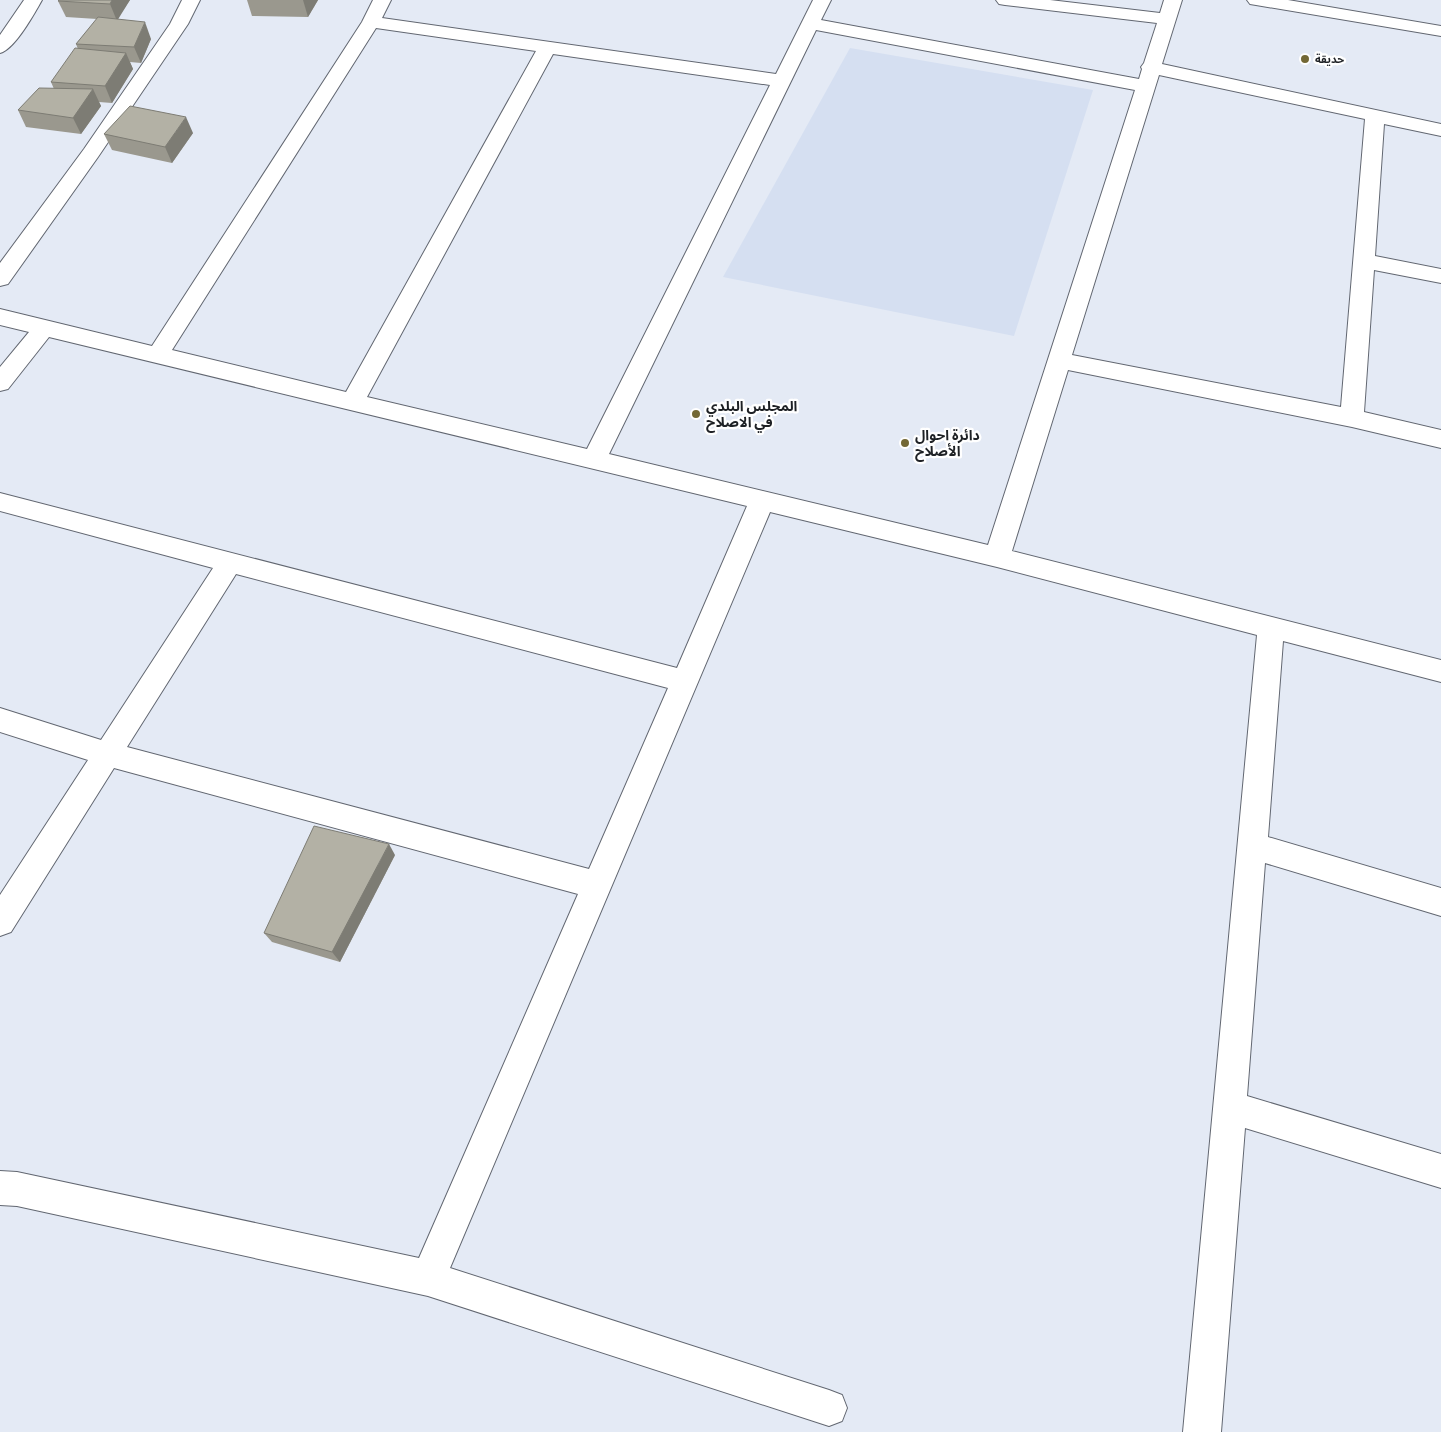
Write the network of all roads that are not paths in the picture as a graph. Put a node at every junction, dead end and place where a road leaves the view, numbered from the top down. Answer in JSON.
{"nodes":[{"id":1,"x":33,"y":0,"type":"edge"},
{"id":2,"x":191,"y":0,"type":"edge"},
{"id":3,"x":382,"y":0,"type":"edge"},
{"id":4,"x":822,"y":0,"type":"edge"},
{"id":5,"x":1005,"y":0,"type":"edge"},
{"id":6,"x":1256,"y":0,"type":"edge"},
{"id":7,"x":1170,"y":10,"type":"edge"},
{"id":8,"x":0,"y":16,"type":"edge"},
{"id":9,"x":23,"y":17,"type":"junction"},
{"id":10,"x":371,"y":22,"type":"junction"},
{"id":11,"x":810,"y":23,"type":"junction"},
{"id":12,"x":1441,"y":31,"type":"edge"},
{"id":13,"x":0,"y":47,"type":"edge"},
{"id":14,"x":547,"y":47,"type":"junction"},
{"id":15,"x":1148,"y":76,"type":"junction"},
{"id":16,"x":782,"y":81,"type":"junction"},
{"id":17,"x":1375,"y":116,"type":"junction"},
{"id":18,"x":1441,"y":130,"type":"edge"},
{"id":19,"x":1365,"y":261,"type":"junction"},
{"id":20,"x":1441,"y":276,"type":"edge"},
{"id":21,"x":0,"y":280,"type":"edge"},
{"id":22,"x":0,"y":317,"type":"edge"},
{"id":23,"x":44,"y":329,"type":"junction"},
{"id":24,"x":158,"y":355,"type":"junction"},
{"id":25,"x":1059,"y":360,"type":"junction"},
{"id":26,"x":0,"y":384,"type":"edge"},
{"id":27,"x":353,"y":402,"type":"junction"},
{"id":28,"x":1352,"y":418,"type":"junction"},
{"id":29,"x":1441,"y":439,"type":"edge"},
{"id":30,"x":594,"y":460,"type":"junction"},
{"id":31,"x":762,"y":501,"type":"junction"},
{"id":32,"x":0,"y":502,"type":"edge"},
{"id":33,"x":997,"y":557,"type":"junction"},
{"id":34,"x":230,"y":562,"type":"junction"},
{"id":35,"x":1271,"y":627,"type":"junction"},
{"id":36,"x":1441,"y":671,"type":"edge"},
{"id":37,"x":684,"y":681,"type":"junction"},
{"id":38,"x":0,"y":720,"type":"edge"},
{"id":39,"x":107,"y":754,"type":"junction"},
{"id":40,"x":1252,"y":846,"type":"junction"},
{"id":41,"x":596,"y":885,"type":"junction"},
{"id":42,"x":1441,"y":902,"type":"edge"},
{"id":43,"x":0,"y":922,"type":"edge"},
{"id":44,"x":1230,"y":1107,"type":"junction"},
{"id":45,"x":1441,"y":1171,"type":"edge"},
{"id":46,"x":0,"y":1188,"type":"edge"},
{"id":47,"x":428,"y":1278,"type":"junction"},
{"id":48,"x":829,"y":1408,"type":"dead end"},
{"id":49,"x":1202,"y":1432,"type":"edge"}],
"edges":[{"from":1,"to":9,"type":"street"},
{"from":2,"to":21,"type":"street"},
{"from":3,"to":10,"type":"street"},
{"from":4,"to":11,"type":"street"},
{"from":5,"to":7,"type":"street"},
{"from":6,"to":12,"type":"street"},
{"from":7,"to":15,"type":"street"},
{"from":8,"to":9,"type":"street"},
{"from":9,"to":13,"type":"street"},
{"from":10,"to":14,"type":"street"},
{"from":10,"to":24,"type":"street"},
{"from":11,"to":15,"type":"street"},
{"from":11,"to":16,"type":"street"},
{"from":14,"to":16,"type":"street"},
{"from":14,"to":27,"type":"street"},
{"from":15,"to":17,"type":"street"},
{"from":15,"to":25,"type":"street"},
{"from":16,"to":30,"type":"street"},
{"from":17,"to":18,"type":"street"},
{"from":17,"to":19,"type":"street"},
{"from":19,"to":20,"type":"street"},
{"from":19,"to":28,"type":"street"},
{"from":22,"to":23,"type":"street"},
{"from":23,"to":24,"type":"street"},
{"from":23,"to":26,"type":"street"},
{"from":24,"to":27,"type":"street"},
{"from":25,"to":28,"type":"street"},
{"from":25,"to":33,"type":"street"},
{"from":27,"to":30,"type":"street"},
{"from":28,"to":29,"type":"street"},
{"from":30,"to":31,"type":"street"},
{"from":31,"to":33,"type":"street"},
{"from":31,"to":37,"type":"street"},
{"from":32,"to":34,"type":"street"},
{"from":33,"to":35,"type":"street"},
{"from":34,"to":37,"type":"street"},
{"from":34,"to":39,"type":"street"},
{"from":35,"to":36,"type":"street"},
{"from":35,"to":40,"type":"street"},
{"from":37,"to":41,"type":"street"},
{"from":38,"to":39,"type":"street"},
{"from":39,"to":41,"type":"street"},
{"from":39,"to":43,"type":"street"},
{"from":40,"to":42,"type":"street"},
{"from":40,"to":44,"type":"street"},
{"from":41,"to":47,"type":"street"},
{"from":44,"to":45,"type":"street"},
{"from":44,"to":49,"type":"street"},
{"from":46,"to":47,"type":"street"},
{"from":47,"to":48,"type":"street"}]}
